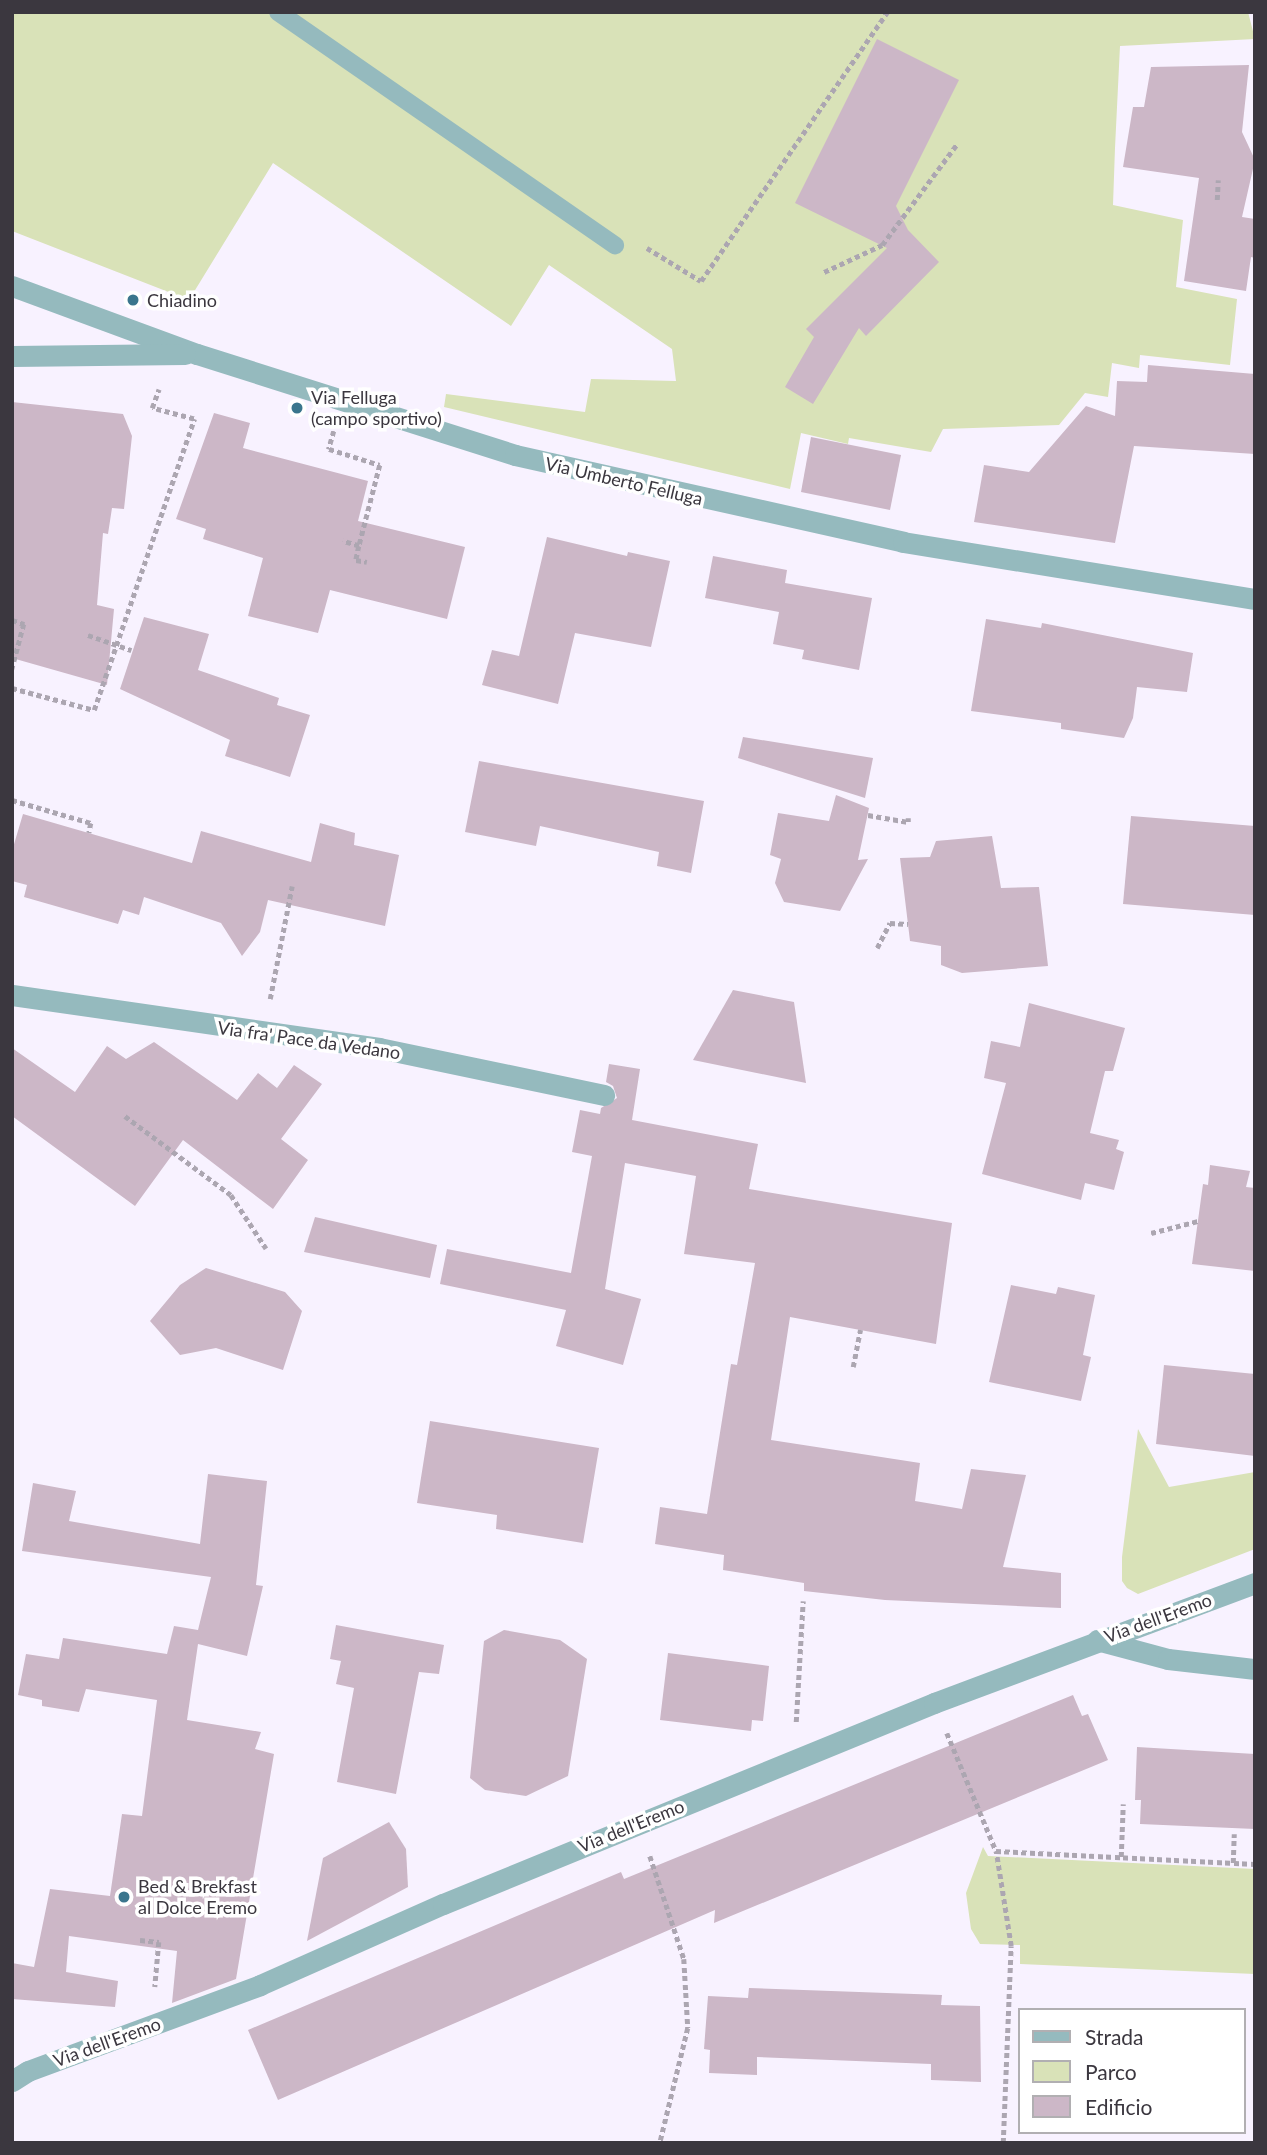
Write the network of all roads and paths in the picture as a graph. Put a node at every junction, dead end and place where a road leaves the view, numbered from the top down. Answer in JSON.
{"nodes":[{"id":1,"x":278,"y":12,"type":"edge"},
{"id":2,"x":887,"y":12,"type":"edge"},
{"id":3,"x":957,"y":144,"type":"dead end"},
{"id":4,"x":1218,"y":180,"type":"dead end"},
{"id":5,"x":1217,"y":200,"type":"dead end"},
{"id":6,"x":615,"y":245,"type":"joint"},
{"id":7,"x":824,"y":272,"type":"dead end"},
{"id":8,"x":12,"y":286,"type":"edge"},
{"id":9,"x":197,"y":354,"type":"junction"},
{"id":10,"x":12,"y":356,"type":"edge"},
{"id":11,"x":159,"y":388,"type":"dead end"},
{"id":12,"x":337,"y":420,"type":"dead end"},
{"id":13,"x":343,"y":541,"type":"dead end"},
{"id":14,"x":359,"y":546,"type":"junction"},
{"id":15,"x":368,"y":562,"type":"dead end"},
{"id":16,"x":1255,"y":599,"type":"edge"},
{"id":17,"x":12,"y":620,"type":"edge"},
{"id":18,"x":88,"y":635,"type":"dead end"},
{"id":19,"x":115,"y":644,"type":"junction"},
{"id":20,"x":131,"y":650,"type":"dead end"},
{"id":21,"x":12,"y":669,"type":"edge"},
{"id":22,"x":12,"y":688,"type":"edge"},
{"id":23,"x":12,"y":800,"type":"edge"},
{"id":24,"x":868,"y":815,"type":"dead end"},
{"id":25,"x":908,"y":818,"type":"dead end"},
{"id":26,"x":89,"y":833,"type":"dead end"},
{"id":27,"x":292,"y":886,"type":"dead end"},
{"id":28,"x":908,"y":924,"type":"dead end"},
{"id":29,"x":877,"y":948,"type":"dead end"},
{"id":30,"x":12,"y":995,"type":"edge"},
{"id":31,"x":264,"y":1034,"type":"junction"},
{"id":32,"x":604,"y":1096,"type":"dead end"},
{"id":33,"x":125,"y":1116,"type":"dead end"},
{"id":34,"x":1198,"y":1221,"type":"dead end"},
{"id":35,"x":1151,"y":1233,"type":"dead end"},
{"id":36,"x":267,"y":1248,"type":"dead end"},
{"id":37,"x":860,"y":1330,"type":"dead end"},
{"id":38,"x":853,"y":1367,"type":"dead end"},
{"id":39,"x":1255,"y":1583,"type":"edge"},
{"id":40,"x":803,"y":1601,"type":"dead end"},
{"id":41,"x":1097,"y":1640,"type":"junction"},
{"id":42,"x":1255,"y":1669,"type":"edge"},
{"id":43,"x":934,"y":1703,"type":"junction"},
{"id":44,"x":794,"y":1759,"type":"junction"},
{"id":45,"x":1123,"y":1804,"type":"dead end"},
{"id":46,"x":639,"y":1822,"type":"junction"},
{"id":47,"x":1234,"y":1834,"type":"dead end"},
{"id":48,"x":996,"y":1851,"type":"junction"},
{"id":49,"x":1121,"y":1857,"type":"junction"},
{"id":50,"x":1233,"y":1863,"type":"junction"},
{"id":51,"x":1255,"y":1864,"type":"edge"},
{"id":52,"x":140,"y":1940,"type":"dead end"},
{"id":53,"x":154,"y":1997,"type":"dead end"},
{"id":54,"x":12,"y":2081,"type":"edge"},
{"id":55,"x":660,"y":2143,"type":"edge"},
{"id":56,"x":1003,"y":2143,"type":"edge"}],
"edges":[{"from":1,"to":6,"type":"lane"},
{"from":2,"to":6,"type":"path"},
{"from":3,"to":7,"type":"path"},
{"from":4,"to":5,"type":"path"},
{"from":8,"to":9,"type":"street","name":"Via Umberto Felluga"},
{"from":9,"to":10,"type":"street"},
{"from":9,"to":16,"type":"street","name":"Via Umberto Felluga"},
{"from":11,"to":19,"type":"path"},
{"from":12,"to":14,"type":"path"},
{"from":13,"to":14,"type":"path"},
{"from":14,"to":15,"type":"path"},
{"from":17,"to":21,"type":"path"},
{"from":18,"to":19,"type":"path"},
{"from":19,"to":20,"type":"path"},
{"from":19,"to":22,"type":"path"},
{"from":23,"to":26,"type":"path"},
{"from":24,"to":25,"type":"path"},
{"from":27,"to":31,"type":"path"},
{"from":28,"to":29,"type":"path"},
{"from":30,"to":31,"type":"street","name":"Via fra' Pace da Vedano"},
{"from":31,"to":32,"type":"street","name":"Via fra' Pace da Vedano"},
{"from":33,"to":36,"type":"path"},
{"from":34,"to":35,"type":"path"},
{"from":37,"to":38,"type":"path"},
{"from":39,"to":41,"type":"street","name":"Via dell'Eremo"},
{"from":40,"to":44,"type":"path"},
{"from":41,"to":42,"type":"street"},
{"from":41,"to":43,"type":"street","name":"Via dell'Eremo"},
{"from":43,"to":44,"type":"street","name":"Via dell'Eremo"},
{"from":43,"to":48,"type":"path"},
{"from":44,"to":46,"type":"street","name":"Via dell'Eremo"},
{"from":45,"to":49,"type":"path"},
{"from":46,"to":54,"type":"street","name":"Via dell'Eremo"},
{"from":46,"to":55,"type":"path"},
{"from":47,"to":50,"type":"path"},
{"from":48,"to":49,"type":"path"},
{"from":48,"to":56,"type":"path"},
{"from":49,"to":50,"type":"path"},
{"from":50,"to":51,"type":"path"},
{"from":52,"to":53,"type":"path"}]}
